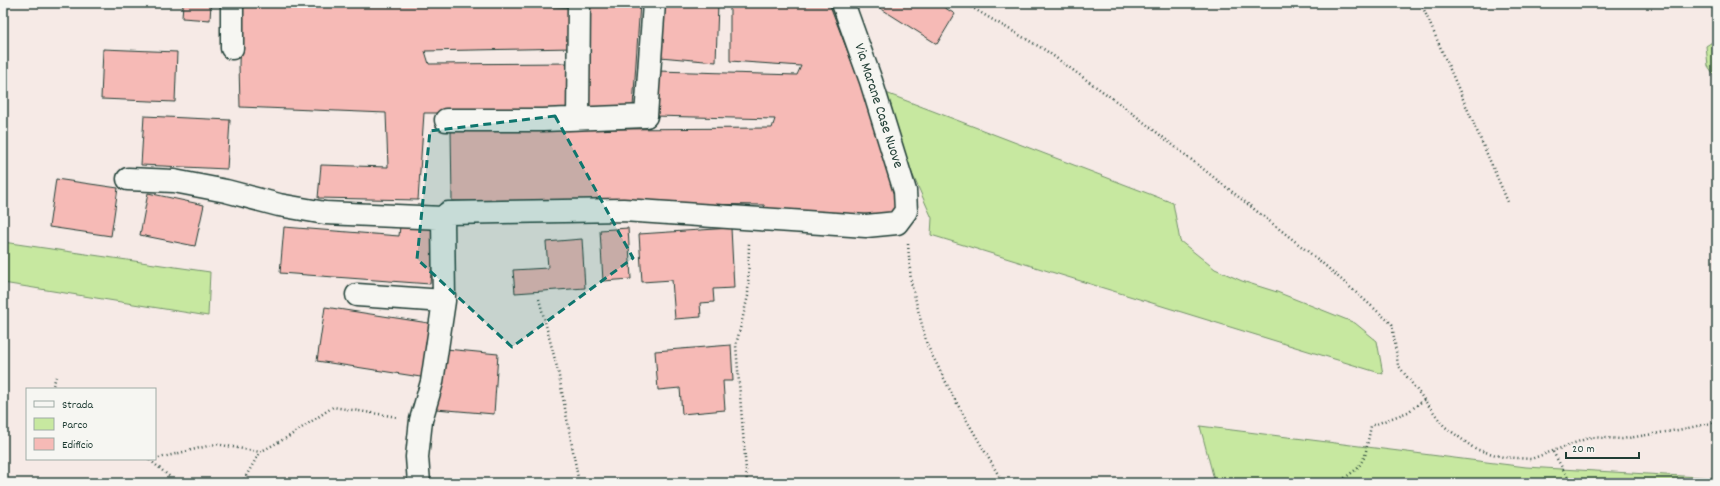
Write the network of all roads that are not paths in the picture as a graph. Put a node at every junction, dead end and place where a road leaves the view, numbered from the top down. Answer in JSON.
{"nodes":[{"id":1,"x":232,"y":3,"type":"edge"},
{"id":2,"x":579,"y":3,"type":"edge"},
{"id":3,"x":654,"y":3,"type":"edge"},
{"id":4,"x":843,"y":3,"type":"edge"},
{"id":5,"x":232,"y":48,"type":"dead end"},
{"id":6,"x":578,"y":118,"type":"junction"},
{"id":7,"x":446,"y":120,"type":"dead end"},
{"id":8,"x":128,"y":179,"type":"dead end"},
{"id":9,"x":443,"y":218,"type":"junction"},
{"id":10,"x":358,"y":295,"type":"dead end"},
{"id":11,"x":444,"y":301,"type":"junction"},
{"id":12,"x":419,"y":483,"type":"edge"}],
"edges":[{"from":1,"to":5,"type":"street"},
{"from":2,"to":6,"type":"street"},
{"from":3,"to":6,"type":"street"},
{"from":4,"to":9,"type":"street","name":"Via Marane Case Nuove"},
{"from":6,"to":7,"type":"street"},
{"from":8,"to":9,"type":"street"},
{"from":9,"to":11,"type":"street"},
{"from":10,"to":11,"type":"street"},
{"from":11,"to":12,"type":"street"}]}
